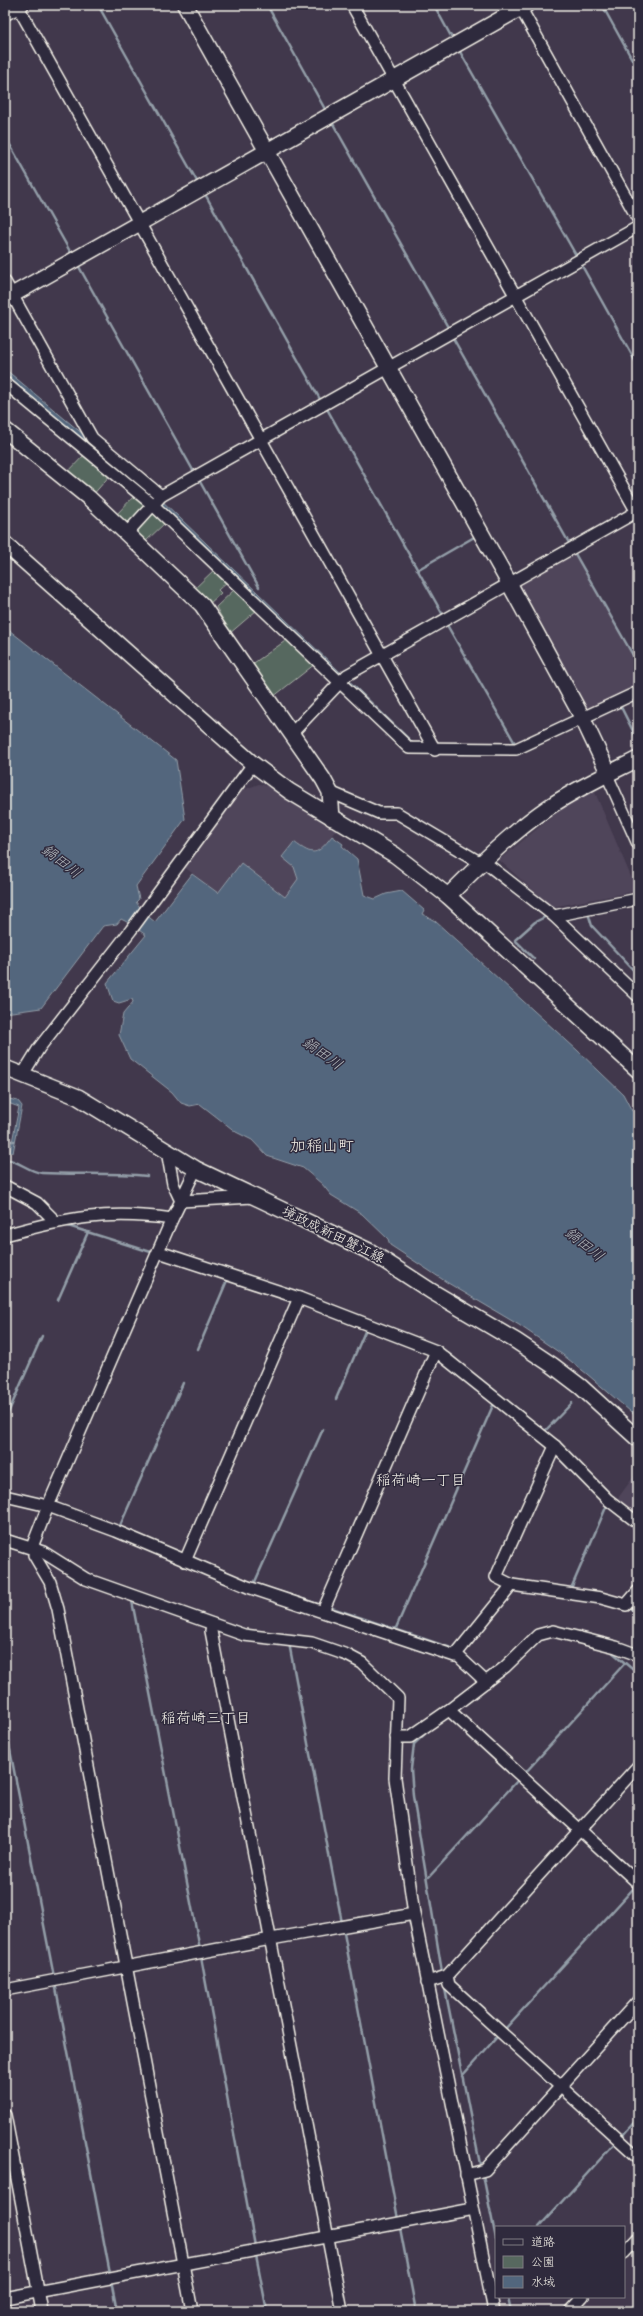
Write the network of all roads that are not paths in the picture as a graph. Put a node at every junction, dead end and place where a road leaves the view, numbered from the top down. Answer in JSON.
{"nodes":[{"id":1,"x":184,"y":5,"type":"edge"},
{"id":2,"x":352,"y":5,"type":"edge"},
{"id":3,"x":20,"y":6,"type":"edge"},
{"id":4,"x":522,"y":6,"type":"edge"},
{"id":5,"x":5,"y":16,"type":"edge"},
{"id":6,"x":394,"y":80,"type":"junction"},
{"id":7,"x":267,"y":152,"type":"junction"},
{"id":8,"x":638,"y":219,"type":"edge"},
{"id":9,"x":139,"y":224,"type":"junction"},
{"id":10,"x":638,"y":227,"type":"edge"},
{"id":11,"x":7,"y":292,"type":"edge"},
{"id":12,"x":516,"y":296,"type":"junction"},
{"id":13,"x":389,"y":369,"type":"junction"},
{"id":14,"x":5,"y":383,"type":"edge"},
{"id":15,"x":5,"y":430,"type":"edge"},
{"id":16,"x":261,"y":440,"type":"junction"},
{"id":17,"x":156,"y":502,"type":"junction"},
{"id":18,"x":638,"y":512,"type":"edge"},
{"id":19,"x":127,"y":533,"type":"junction"},
{"id":20,"x":5,"y":544,"type":"edge"},
{"id":21,"x":509,"y":583,"type":"junction"},
{"id":22,"x":382,"y":655,"type":"junction"},
{"id":23,"x":342,"y":680,"type":"junction"},
{"id":24,"x":638,"y":692,"type":"edge"},
{"id":25,"x":582,"y":716,"type":"junction"},
{"id":26,"x":292,"y":733,"type":"junction"},
{"id":27,"x":435,"y":750,"type":"junction"},
{"id":28,"x":638,"y":760,"type":"edge"},
{"id":29,"x":253,"y":764,"type":"junction"},
{"id":30,"x":608,"y":774,"type":"junction"},
{"id":31,"x":330,"y":792,"type":"junction"},
{"id":32,"x":332,"y":818,"type":"junction"},
{"id":33,"x":634,"y":825,"type":"edge"},
{"id":34,"x":638,"y":844,"type":"edge"},
{"id":35,"x":482,"y":862,"type":"junction"},
{"id":36,"x":448,"y":896,"type":"junction"},
{"id":37,"x":638,"y":899,"type":"edge"},
{"id":38,"x":554,"y":916,"type":"junction"},
{"id":39,"x":638,"y":996,"type":"edge"},
{"id":40,"x":5,"y":1068,"type":"edge"},
{"id":41,"x":638,"y":1070,"type":"edge"},
{"id":42,"x":23,"y":1074,"type":"junction"},
{"id":43,"x":167,"y":1151,"type":"junction"},
{"id":44,"x":196,"y":1169,"type":"junction"},
{"id":45,"x":5,"y":1186,"type":"edge"},
{"id":46,"x":254,"y":1196,"type":"junction"},
{"id":47,"x":181,"y":1201,"type":"junction"},
{"id":48,"x":172,"y":1219,"type":"junction"},
{"id":49,"x":55,"y":1221,"type":"junction"},
{"id":50,"x":5,"y":1235,"type":"edge"},
{"id":51,"x":159,"y":1252,"type":"junction"},
{"id":52,"x":299,"y":1298,"type":"junction"},
{"id":53,"x":436,"y":1351,"type":"junction"},
{"id":54,"x":638,"y":1438,"type":"edge"},
{"id":55,"x":555,"y":1446,"type":"junction"},
{"id":56,"x":5,"y":1496,"type":"edge"},
{"id":57,"x":48,"y":1506,"type":"junction"},
{"id":58,"x":638,"y":1523,"type":"edge"},
{"id":59,"x":5,"y":1540,"type":"edge"},
{"id":60,"x":34,"y":1551,"type":"junction"},
{"id":61,"x":185,"y":1561,"type":"junction"},
{"id":62,"x":512,"y":1585,"type":"junction"},
{"id":63,"x":638,"y":1591,"type":"edge"},
{"id":64,"x":323,"y":1611,"type":"junction"},
{"id":65,"x":212,"y":1624,"type":"junction"},
{"id":66,"x":456,"y":1654,"type":"junction"},
{"id":67,"x":638,"y":1656,"type":"edge"},
{"id":68,"x":486,"y":1682,"type":"junction"},
{"id":69,"x":449,"y":1710,"type":"junction"},
{"id":70,"x":396,"y":1737,"type":"junction"},
{"id":71,"x":638,"y":1766,"type":"edge"},
{"id":72,"x":581,"y":1830,"type":"junction"},
{"id":73,"x":638,"y":1883,"type":"edge"},
{"id":74,"x":414,"y":1914,"type":"junction"},
{"id":75,"x":271,"y":1939,"type":"junction"},
{"id":76,"x":127,"y":1967,"type":"junction"},
{"id":77,"x":447,"y":1976,"type":"junction"},
{"id":78,"x":427,"y":1982,"type":"junction"},
{"id":79,"x":5,"y":1990,"type":"edge"},
{"id":80,"x":638,"y":2001,"type":"edge"},
{"id":81,"x":561,"y":2087,"type":"junction"},
{"id":82,"x":5,"y":2115,"type":"edge"},
{"id":83,"x":638,"y":2157,"type":"edge"},
{"id":84,"x":466,"y":2175,"type":"junction"},
{"id":85,"x":473,"y":2209,"type":"junction"},
{"id":86,"x":328,"y":2237,"type":"junction"},
{"id":87,"x":638,"y":2238,"type":"edge"},
{"id":88,"x":625,"y":2252,"type":"edge"},
{"id":89,"x":183,"y":2264,"type":"junction"},
{"id":90,"x":39,"y":2292,"type":"junction"},
{"id":91,"x":5,"y":2298,"type":"edge"},
{"id":92,"x":582,"y":2298,"type":"edge"},
{"id":93,"x":42,"y":2311,"type":"edge"},
{"id":94,"x":192,"y":2311,"type":"edge"},
{"id":95,"x":342,"y":2311,"type":"edge"},
{"id":96,"x":494,"y":2311,"type":"edge"},
{"id":97,"x":570,"y":2311,"type":"edge"}],
"edges":[{"from":1,"to":7,"type":"street"},
{"from":2,"to":6,"type":"street"},
{"from":3,"to":5,"type":"street"},
{"from":3,"to":9,"type":"street"},
{"from":4,"to":6,"type":"street"},
{"from":4,"to":8,"type":"street"},
{"from":6,"to":7,"type":"street"},
{"from":6,"to":12,"type":"street"},
{"from":7,"to":9,"type":"street"},
{"from":7,"to":13,"type":"street"},
{"from":9,"to":11,"type":"street"},
{"from":9,"to":16,"type":"street"},
{"from":10,"to":12,"type":"street"},
{"from":11,"to":17,"type":"street"},
{"from":12,"to":13,"type":"street"},
{"from":12,"to":18,"type":"street"},
{"from":13,"to":16,"type":"street"},
{"from":13,"to":21,"type":"street"},
{"from":14,"to":17,"type":"street"},
{"from":15,"to":19,"type":"street"},
{"from":16,"to":17,"type":"street"},
{"from":16,"to":22,"type":"street"},
{"from":17,"to":19,"type":"street"},
{"from":17,"to":23,"type":"street"},
{"from":18,"to":21,"type":"street"},
{"from":19,"to":26,"type":"street"},
{"from":20,"to":29,"type":"street"},
{"from":21,"to":22,"type":"street"},
{"from":21,"to":25,"type":"street"},
{"from":22,"to":23,"type":"street"},
{"from":22,"to":27,"type":"street"},
{"from":23,"to":26,"type":"street"},
{"from":23,"to":27,"type":"street"},
{"from":24,"to":25,"type":"street"},
{"from":25,"to":27,"type":"street"},
{"from":25,"to":30,"type":"street"},
{"from":26,"to":31,"type":"street"},
{"from":28,"to":30,"type":"street"},
{"from":29,"to":32,"type":"street"},
{"from":29,"to":42,"type":"street"},
{"from":30,"to":33,"type":"street"},
{"from":30,"to":35,"type":"street"},
{"from":31,"to":32,"type":"street"},
{"from":31,"to":35,"type":"street"},
{"from":32,"to":36,"type":"street"},
{"from":33,"to":34,"type":"street"},
{"from":35,"to":36,"type":"street"},
{"from":35,"to":38,"type":"street"},
{"from":36,"to":41,"type":"street"},
{"from":37,"to":38,"type":"street"},
{"from":38,"to":39,"type":"street"},
{"from":40,"to":42,"type":"street","name":"境政成新田蟹江線"},
{"from":42,"to":43,"type":"street","name":"境政成新田蟹江線"},
{"from":43,"to":44,"type":"street","name":"境政成新田蟹江線"},
{"from":43,"to":47,"type":"street"},
{"from":44,"to":46,"type":"street","name":"境政成新田蟹江線"},
{"from":44,"to":47,"type":"street"},
{"from":45,"to":49,"type":"street"},
{"from":46,"to":47,"type":"street"},
{"from":46,"to":54,"type":"street","name":"境政成新田蟹江線"},
{"from":47,"to":48,"type":"street"},
{"from":48,"to":49,"type":"street"},
{"from":48,"to":51,"type":"street"},
{"from":49,"to":50,"type":"street"},
{"from":51,"to":52,"type":"street"},
{"from":51,"to":57,"type":"street"},
{"from":52,"to":53,"type":"street"},
{"from":52,"to":61,"type":"street"},
{"from":53,"to":55,"type":"street"},
{"from":53,"to":64,"type":"street"},
{"from":55,"to":58,"type":"street"},
{"from":55,"to":62,"type":"street"},
{"from":56,"to":57,"type":"street"},
{"from":57,"to":60,"type":"street"},
{"from":57,"to":61,"type":"street"},
{"from":59,"to":60,"type":"street"},
{"from":60,"to":65,"type":"street"},
{"from":60,"to":76,"type":"street"},
{"from":61,"to":64,"type":"street"},
{"from":62,"to":63,"type":"street"},
{"from":62,"to":66,"type":"street"},
{"from":64,"to":66,"type":"street"},
{"from":65,"to":70,"type":"street"},
{"from":65,"to":75,"type":"street"},
{"from":66,"to":68,"type":"street"},
{"from":67,"to":68,"type":"street"},
{"from":68,"to":69,"type":"street"},
{"from":69,"to":70,"type":"street"},
{"from":69,"to":72,"type":"street"},
{"from":70,"to":74,"type":"street"},
{"from":71,"to":72,"type":"street"},
{"from":72,"to":73,"type":"street"},
{"from":72,"to":77,"type":"street"},
{"from":74,"to":75,"type":"street"},
{"from":74,"to":78,"type":"street"},
{"from":75,"to":76,"type":"street"},
{"from":75,"to":86,"type":"street"},
{"from":76,"to":79,"type":"street"},
{"from":76,"to":89,"type":"street"},
{"from":77,"to":78,"type":"street"},
{"from":77,"to":81,"type":"street"},
{"from":78,"to":84,"type":"street"},
{"from":80,"to":81,"type":"street"},
{"from":81,"to":83,"type":"street"},
{"from":81,"to":84,"type":"street"},
{"from":82,"to":90,"type":"street"},
{"from":84,"to":85,"type":"street"},
{"from":85,"to":86,"type":"street"},
{"from":85,"to":96,"type":"street"},
{"from":86,"to":89,"type":"street"},
{"from":86,"to":95,"type":"street"},
{"from":87,"to":88,"type":"street"},
{"from":89,"to":90,"type":"street"},
{"from":89,"to":94,"type":"street"},
{"from":90,"to":91,"type":"street"},
{"from":90,"to":93,"type":"street"},
{"from":92,"to":97,"type":"street"}]}
